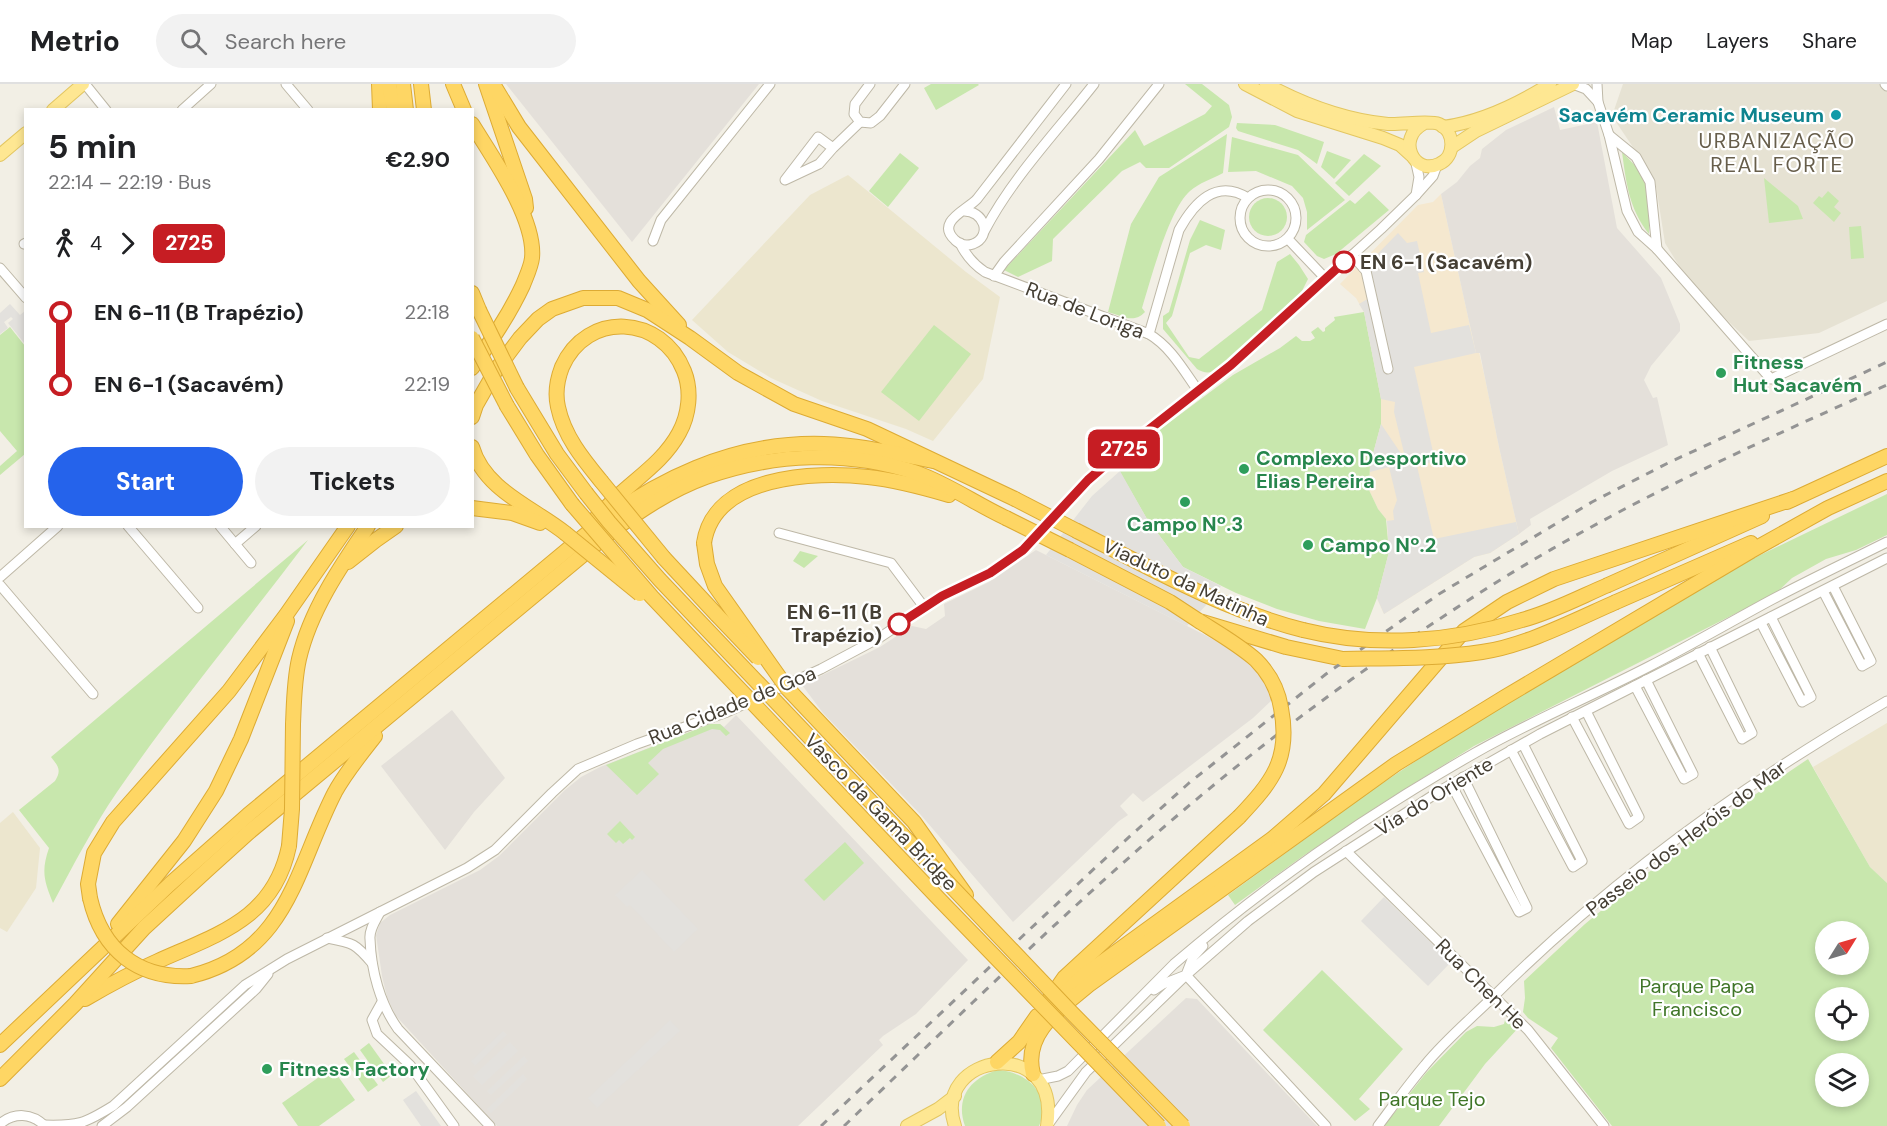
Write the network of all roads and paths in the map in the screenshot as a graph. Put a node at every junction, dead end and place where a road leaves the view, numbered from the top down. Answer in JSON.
{"nodes":[{"id":1,"x":84,"y":84,"type":"edge"},
{"id":2,"x":211,"y":84,"type":"edge"},
{"id":3,"x":286,"y":84,"type":"edge"},
{"id":4,"x":379,"y":84,"type":"edge"},
{"id":5,"x":389,"y":84,"type":"edge"},
{"id":6,"x":404,"y":84,"type":"edge"},
{"id":7,"x":421,"y":84,"type":"edge"},
{"id":8,"x":430,"y":84,"type":"edge"},
{"id":9,"x":453,"y":84,"type":"edge"},
{"id":10,"x":486,"y":84,"type":"edge"},
{"id":11,"x":493,"y":84,"type":"edge"},
{"id":12,"x":770,"y":84,"type":"edge"},
{"id":13,"x":870,"y":84,"type":"edge"},
{"id":14,"x":905,"y":84,"type":"edge"},
{"id":15,"x":1066,"y":84,"type":"edge"},
{"id":16,"x":1094,"y":84,"type":"edge"},
{"id":17,"x":1159,"y":84,"type":"edge"},
{"id":18,"x":1245,"y":84,"type":"edge"},
{"id":19,"x":1266,"y":84,"type":"edge"},
{"id":20,"x":1550,"y":84,"type":"edge"},
{"id":21,"x":1574,"y":84,"type":"edge"},
{"id":22,"x":1597,"y":84,"type":"edge"},
{"id":23,"x":1598,"y":102,"type":"junction"},
{"id":24,"x":55,"y":108,"type":"edge"},
{"id":25,"x":104,"y":108,"type":"edge"},
{"id":26,"x":184,"y":108,"type":"edge"},
{"id":27,"x":306,"y":108,"type":"edge"},
{"id":28,"x":380,"y":108,"type":"edge"},
{"id":29,"x":394,"y":108,"type":"edge"},
{"id":30,"x":406,"y":108,"type":"edge"},
{"id":31,"x":426,"y":108,"type":"edge"},
{"id":32,"x":426,"y":108,"type":"edge"},
{"id":33,"x":463,"y":108,"type":"edge"},
{"id":34,"x":860,"y":122,"type":"junction"},
{"id":35,"x":1423,"y":124,"type":"junction"},
{"id":36,"x":474,"y":127,"type":"edge"},
{"id":37,"x":1443,"y":127,"type":"junction"},
{"id":38,"x":24,"y":135,"type":"edge"},
{"id":39,"x":1609,"y":135,"type":"junction"},
{"id":40,"x":1452,"y":147,"type":"junction"},
{"id":41,"x":833,"y":148,"type":"junction"},
{"id":42,"x":0,"y":155,"type":"edge"},
{"id":43,"x":1413,"y":158,"type":"junction"},
{"id":44,"x":1437,"y":165,"type":"junction"},
{"id":45,"x":1416,"y":195,"type":"junction"},
{"id":46,"x":1248,"y":198,"type":"junction"},
{"id":47,"x":963,"y":211,"type":"junction"},
{"id":48,"x":526,"y":225,"type":"junction"},
{"id":49,"x":984,"y":232,"type":"junction"},
{"id":50,"x":1288,"y":238,"type":"junction"},
{"id":51,"x":652,"y":241,"type":"dead end"},
{"id":52,"x":960,"y":243,"type":"junction"},
{"id":53,"x":1657,"y":249,"type":"junction"},
{"id":54,"x":1352,"y":255,"type":"junction"},
{"id":55,"x":0,"y":268,"type":"edge"},
{"id":56,"x":994,"y":276,"type":"junction"},
{"id":57,"x":1326,"y":279,"type":"junction"},
{"id":58,"x":24,"y":296,"type":"edge"},
{"id":59,"x":474,"y":298,"type":"edge"},
{"id":60,"x":1887,"y":324,"type":"edge"},
{"id":61,"x":1149,"y":334,"type":"junction"},
{"id":62,"x":690,"y":338,"type":"junction"},
{"id":63,"x":474,"y":342,"type":"edge"},
{"id":64,"x":474,"y":365,"type":"edge"},
{"id":65,"x":1388,"y":369,"type":"dead end"},
{"id":66,"x":1199,"y":392,"type":"junction"},
{"id":67,"x":474,"y":411,"type":"edge"},
{"id":68,"x":474,"y":452,"type":"edge"},
{"id":69,"x":1887,"y":456,"type":"edge"},
{"id":70,"x":933,"y":461,"type":"junction"},
{"id":71,"x":1887,"y":481,"type":"edge"},
{"id":72,"x":1792,"y":499,"type":"junction"},
{"id":73,"x":977,"y":504,"type":"junction"},
{"id":74,"x":474,"y":508,"type":"edge"},
{"id":75,"x":56,"y":528,"type":"edge"},
{"id":76,"x":130,"y":528,"type":"edge"},
{"id":77,"x":222,"y":528,"type":"edge"},
{"id":78,"x":253,"y":528,"type":"edge"},
{"id":79,"x":347,"y":528,"type":"edge"},
{"id":80,"x":367,"y":528,"type":"edge"},
{"id":81,"x":393,"y":528,"type":"edge"},
{"id":82,"x":1791,"y":530,"type":"junction"},
{"id":83,"x":565,"y":533,"type":"junction"},
{"id":84,"x":779,"y":533,"type":"dead end"},
{"id":85,"x":1887,"y":542,"type":"edge"},
{"id":86,"x":235,"y":544,"type":"junction"},
{"id":87,"x":1886,"y":561,"type":"edge"},
{"id":88,"x":251,"y":563,"type":"dead end"},
{"id":89,"x":549,"y":566,"type":"junction"},
{"id":90,"x":340,"y":569,"type":"junction"},
{"id":91,"x":0,"y":577,"type":"edge"},
{"id":92,"x":0,"y":585,"type":"edge"},
{"id":93,"x":1833,"y":586,"type":"junction"},
{"id":94,"x":1823,"y":591,"type":"junction"},
{"id":95,"x":293,"y":605,"type":"junction"},
{"id":96,"x":924,"y":607,"type":"junction"},
{"id":97,"x":198,"y":608,"type":"dead end"},
{"id":98,"x":1771,"y":617,"type":"junction"},
{"id":99,"x":1199,"y":621,"type":"junction"},
{"id":100,"x":1761,"y":622,"type":"junction"},
{"id":101,"x":680,"y":626,"type":"junction"},
{"id":102,"x":1710,"y":648,"type":"junction"},
{"id":103,"x":1698,"y":653,"type":"junction"},
{"id":104,"x":1646,"y":680,"type":"junction"},
{"id":105,"x":1635,"y":686,"type":"junction"},
{"id":106,"x":787,"y":688,"type":"junction"},
{"id":107,"x":93,"y":694,"type":"dead end"},
{"id":108,"x":1887,"y":701,"type":"edge"},
{"id":109,"x":1586,"y":711,"type":"junction"},
{"id":110,"x":393,"y":713,"type":"junction"},
{"id":111,"x":1572,"y":717,"type":"junction"},
{"id":112,"x":1523,"y":744,"type":"junction"},
{"id":113,"x":1511,"y":750,"type":"junction"},
{"id":114,"x":1464,"y":777,"type":"junction"},
{"id":115,"x":1451,"y":784,"type":"junction"},
{"id":116,"x":1364,"y":821,"type":"junction"},
{"id":117,"x":1346,"y":851,"type":"junction"},
{"id":118,"x":1314,"y":854,"type":"junction"},
{"id":119,"x":380,"y":912,"type":"junction"},
{"id":120,"x":981,"y":917,"type":"junction"},
{"id":121,"x":1223,"y":923,"type":"junction"},
{"id":122,"x":353,"y":925,"type":"junction"},
{"id":123,"x":327,"y":938,"type":"junction"},
{"id":124,"x":370,"y":939,"type":"junction"},
{"id":125,"x":357,"y":946,"type":"junction"},
{"id":126,"x":92,"y":959,"type":"junction"},
{"id":127,"x":372,"y":963,"type":"junction"},
{"id":128,"x":271,"y":969,"type":"junction"},
{"id":129,"x":1186,"y":975,"type":"junction"},
{"id":130,"x":1494,"y":996,"type":"junction"},
{"id":131,"x":382,"y":1002,"type":"junction"},
{"id":132,"x":75,"y":1004,"type":"junction"},
{"id":133,"x":1131,"y":1008,"type":"junction"},
{"id":134,"x":1032,"y":1024,"type":"junction"},
{"id":135,"x":0,"y":1045,"type":"edge"},
{"id":136,"x":997,"y":1062,"type":"junction"},
{"id":137,"x":1036,"y":1077,"type":"junction"},
{"id":138,"x":0,"y":1078,"type":"edge"},
{"id":139,"x":955,"y":1096,"type":"junction"},
{"id":140,"x":0,"y":1124,"type":"edge"},
{"id":141,"x":44,"y":1125,"type":"edge"},
{"id":142,"x":102,"y":1126,"type":"edge"},
{"id":143,"x":454,"y":1126,"type":"edge"},
{"id":144,"x":490,"y":1126,"type":"edge"},
{"id":145,"x":907,"y":1126,"type":"edge"},
{"id":146,"x":955,"y":1126,"type":"edge"},
{"id":147,"x":1047,"y":1126,"type":"edge"},
{"id":148,"x":1159,"y":1126,"type":"edge"},
{"id":149,"x":1183,"y":1126,"type":"edge"},
{"id":150,"x":1326,"y":1126,"type":"edge"},
{"id":151,"x":1378,"y":1126,"type":"edge"},
{"id":152,"x":1604,"y":1126,"type":"edge"}],
"edges":[{"from":1,"to":24,"type":"main road"},
{"from":1,"to":25,"type":"street"},
{"from":2,"to":26,"type":"street"},
{"from":3,"to":27,"type":"street"},
{"from":4,"to":28,"type":"highway"},
{"from":5,"to":29,"type":"highway"},
{"from":6,"to":30,"type":"highway"},
{"from":7,"to":31,"type":"highway"},
{"from":8,"to":32,"type":"highway"},
{"from":9,"to":33,"type":"highway"},
{"from":10,"to":48,"type":"highway"},
{"from":11,"to":62,"type":"highway"},
{"from":12,"to":51,"type":"street"},
{"from":13,"to":34,"type":"street"},
{"from":14,"to":34,"type":"street"},
{"from":15,"to":47,"type":"street"},
{"from":16,"to":49,"type":"street"},
{"from":17,"to":56,"type":"street"},
{"from":18,"to":43,"type":"main road"},
{"from":19,"to":35,"type":"main road"},
{"from":20,"to":37,"type":"main road"},
{"from":21,"to":23,"type":"street"},
{"from":21,"to":40,"type":"main road"},
{"from":22,"to":23,"type":"street"},
{"from":23,"to":39,"type":"street"},
{"from":34,"to":41,"type":"street"},
{"from":35,"to":37,"type":"main road"},
{"from":35,"to":43,"type":"main road"},
{"from":36,"to":48,"type":"highway"},
{"from":37,"to":40,"type":"main road"},
{"from":38,"to":42,"type":"main road"},
{"from":39,"to":53,"type":"street"},
{"from":39,"to":53,"type":"street"},
{"from":40,"to":44,"type":"main road"},
{"from":41,"to":41,"type":"street"},
{"from":43,"to":44,"type":"main road"},
{"from":43,"to":45,"type":"street"},
{"from":44,"to":45,"type":"street","name":"Rua Cidade de Goa"},
{"from":45,"to":54,"type":"street","name":"Rua Cidade de Goa"},
{"from":46,"to":50,"type":"street"},
{"from":46,"to":50,"type":"street"},
{"from":46,"to":61,"type":"street"},
{"from":47,"to":49,"type":"street"},
{"from":47,"to":52,"type":"street"},
{"from":48,"to":64,"type":"highway"},
{"from":49,"to":52,"type":"street"},
{"from":50,"to":57,"type":"street"},
{"from":52,"to":56,"type":"street","name":"Rua de Loriga"},
{"from":53,"to":60,"type":"street"},
{"from":54,"to":57,"type":"street","name":"Rua Cidade de Goa"},
{"from":54,"to":65,"type":"street"},
{"from":55,"to":58,"type":"street"},
{"from":56,"to":61,"type":"street","name":"Rua de Loriga"},
{"from":57,"to":66,"type":"street","name":"Rua Cidade de Goa"},
{"from":59,"to":120,"type":"highway","name":"Vasco da Gama Bridge","bridge":true},
{"from":61,"to":66,"type":"street","name":"Rua de Loriga"},
{"from":62,"to":67,"type":"highway"},
{"from":62,"to":70,"type":"highway"},
{"from":63,"to":101,"type":"highway","name":"Vasco da Gama Bridge","bridge":true},
{"from":66,"to":96,"type":"street","name":"Rua Cidade de Goa"},
{"from":68,"to":83,"type":"highway"},
{"from":69,"to":72,"type":"highway"},
{"from":70,"to":72,"type":"highway","name":"Viaduto da Matinha","bridge":true},
{"from":70,"to":89,"type":"highway"},
{"from":71,"to":82,"type":"highway"},
{"from":72,"to":134,"type":"highway"},
{"from":73,"to":99,"type":"highway","name":"Viaduto da Matinha","bridge":true},
{"from":73,"to":106,"type":"highway","bridge":true},
{"from":73,"to":110,"type":"highway"},
{"from":74,"to":83,"type":"highway"},
{"from":75,"to":91,"type":"street"},
{"from":76,"to":97,"type":"street"},
{"from":77,"to":86,"type":"street"},
{"from":78,"to":86,"type":"street"},
{"from":79,"to":95,"type":"highway"},
{"from":80,"to":90,"type":"highway"},
{"from":81,"to":90,"type":"highway"},
{"from":82,"to":99,"type":"highway","name":"Viaduto da Matinha","bridge":true},
{"from":82,"to":137,"type":"highway"},
{"from":83,"to":101,"type":"highway","bridge":true},
{"from":84,"to":96,"type":"street"},
{"from":85,"to":116,"type":"street","name":"Via do Oriente"},
{"from":86,"to":88,"type":"street"},
{"from":87,"to":93,"type":"street","name":"Via do Oriente"},
{"from":89,"to":106,"type":"highway","bridge":true},
{"from":89,"to":126,"type":"highway"},
{"from":90,"to":132,"type":"highway","bridge":true},
{"from":92,"to":107,"type":"street"},
{"from":93,"to":94,"type":"street","name":"Via do Oriente"},
{"from":93,"to":94,"type":"street"},
{"from":94,"to":98,"type":"street","name":"Via do Oriente"},
{"from":95,"to":110,"type":"highway","bridge":true},
{"from":95,"to":126,"type":"highway"},
{"from":96,"to":119,"type":"street","name":"Rua Cidade de Goa"},
{"from":98,"to":100,"type":"street","name":"Via do Oriente"},
{"from":98,"to":100,"type":"street"},
{"from":99,"to":134,"type":"highway","bridge":true},
{"from":100,"to":102,"type":"street","name":"Via do Oriente"},
{"from":101,"to":148,"type":"highway","name":"Vasco da Gama Bridge","bridge":true},
{"from":102,"to":103,"type":"street","name":"Via do Oriente"},
{"from":102,"to":103,"type":"street"},
{"from":103,"to":104,"type":"street","name":"Via do Oriente"},
{"from":104,"to":105,"type":"street","name":"Via do Oriente"},
{"from":104,"to":105,"type":"street"},
{"from":105,"to":109,"type":"street","name":"Via do Oriente"},
{"from":106,"to":120,"type":"highway","bridge":true},
{"from":108,"to":130,"type":"street","name":"Passeio dos Heróis do Mar"},
{"from":109,"to":111,"type":"street","name":"Via do Oriente"},
{"from":109,"to":111,"type":"street"},
{"from":110,"to":132,"type":"highway"},
{"from":111,"to":112,"type":"street","name":"Via do Oriente"},
{"from":112,"to":113,"type":"street","name":"Via do Oriente"},
{"from":112,"to":113,"type":"street"},
{"from":113,"to":114,"type":"street","name":"Via do Oriente"},
{"from":114,"to":115,"type":"street","name":"Via do Oriente"},
{"from":114,"to":115,"type":"street"},
{"from":115,"to":117,"type":"street","name":"Via do Oriente"},
{"from":116,"to":117,"type":"street"},
{"from":116,"to":118,"type":"street","name":"Via do Oriente"},
{"from":117,"to":118,"type":"street"},
{"from":117,"to":129,"type":"street","name":"Via do Oriente"},
{"from":117,"to":130,"type":"street","name":"Rua Chen He"},
{"from":118,"to":121,"type":"street","name":"Via do Oriente"},
{"from":119,"to":122,"type":"street","name":"Rua Cidade de Goa"},
{"from":119,"to":124,"type":"street"},
{"from":120,"to":149,"type":"highway","name":"Vasco da Gama Bridge","bridge":true},
{"from":121,"to":129,"type":"street"},
{"from":121,"to":133,"type":"street","name":"Via do Oriente"},
{"from":122,"to":123,"type":"street","name":"Rua Cidade de Goa"},
{"from":122,"to":124,"type":"street"},
{"from":122,"to":125,"type":"street"},
{"from":123,"to":125,"type":"street"},
{"from":123,"to":128,"type":"street","name":"Rua Cidade de Goa"},
{"from":124,"to":127,"type":"street"},
{"from":125,"to":127,"type":"street"},
{"from":126,"to":135,"type":"highway"},
{"from":127,"to":131,"type":"street"},
{"from":128,"to":141,"type":"street","name":"Rua Cidade de Goa"},
{"from":128,"to":142,"type":"street","name":"Rua Cidade de Goa"},
{"from":129,"to":133,"type":"street"},
{"from":129,"to":147,"type":"street","name":"Via do Oriente"},
{"from":129,"to":150,"type":"street"},
{"from":130,"to":151,"type":"street","name":"Passeio dos Heróis do Mar"},
{"from":130,"to":152,"type":"street","name":"Rua Chen He"},
{"from":131,"to":143,"type":"street"},
{"from":131,"to":144,"type":"street"},
{"from":132,"to":138,"type":"highway"},
{"from":133,"to":137,"type":"street","name":"Via do Oriente"},
{"from":134,"to":136,"type":"highway"},
{"from":136,"to":137,"type":"main road"},
{"from":136,"to":139,"type":"main road"},
{"from":137,"to":147,"type":"main road"},
{"from":139,"to":145,"type":"main road"},
{"from":139,"to":146,"type":"main road"},
{"from":140,"to":141,"type":"street","name":"Rua Cidade de Goa"}]}
